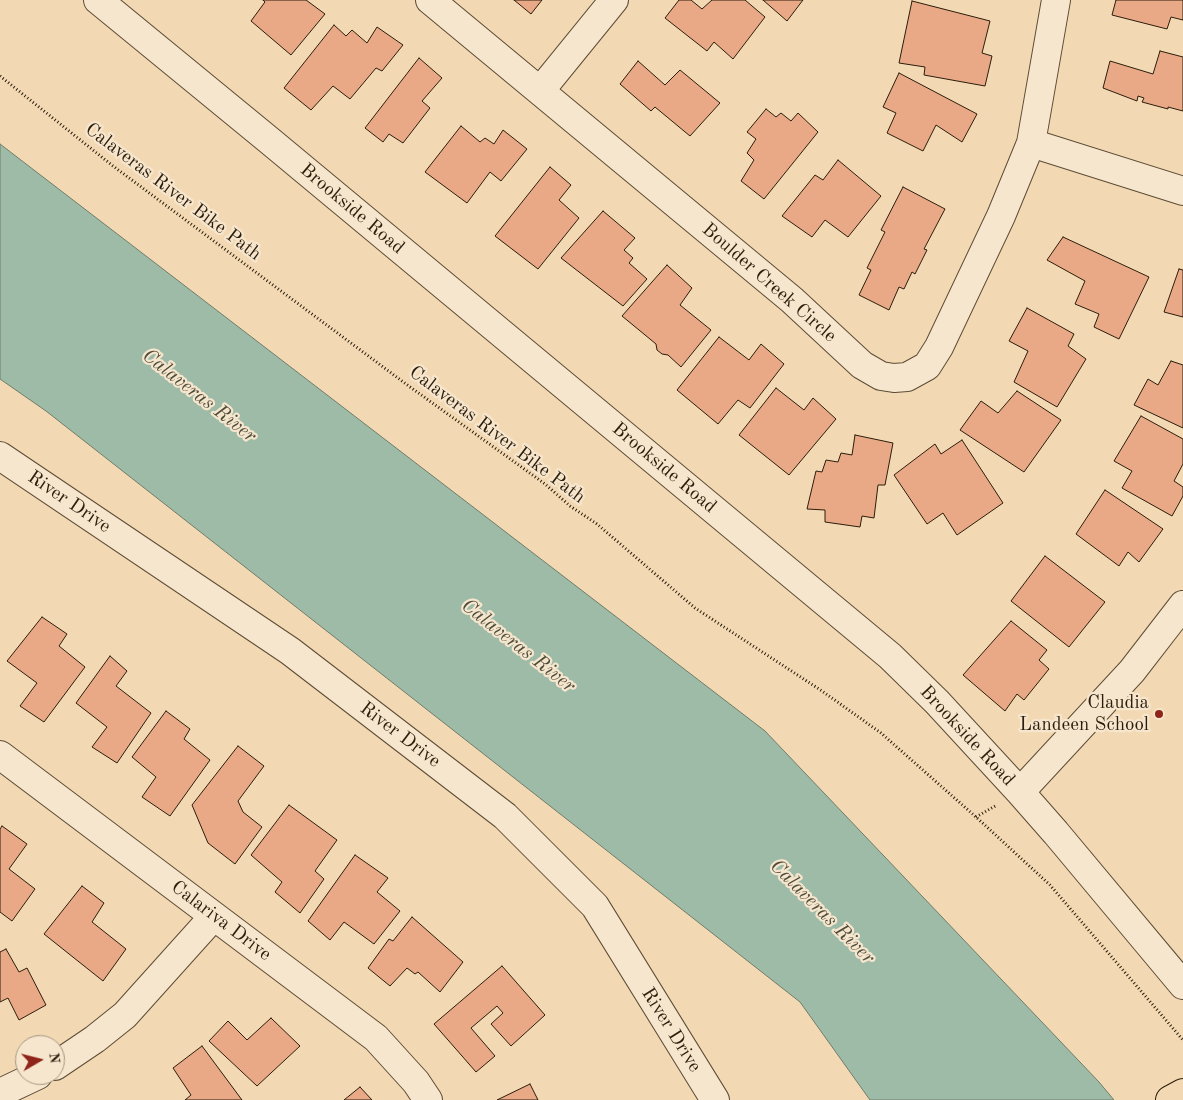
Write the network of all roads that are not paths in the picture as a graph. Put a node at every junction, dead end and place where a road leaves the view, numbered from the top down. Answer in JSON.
{"nodes":[{"id":1,"x":98,"y":0,"type":"edge"},
{"id":2,"x":430,"y":0,"type":"edge"},
{"id":3,"x":614,"y":0,"type":"edge"},
{"id":4,"x":1056,"y":0,"type":"edge"},
{"id":5,"x":540,"y":90,"type":"junction"},
{"id":6,"x":1031,"y":143,"type":"junction"},
{"id":7,"x":1183,"y":192,"type":"edge"},
{"id":8,"x":0,"y":456,"type":"edge"},
{"id":9,"x":1183,"y":605,"type":"edge"},
{"id":10,"x":0,"y":755,"type":"edge"},
{"id":11,"x":1020,"y":792,"type":"junction"},
{"id":12,"x":214,"y":916,"type":"junction"},
{"id":13,"x":1183,"y":985,"type":"edge"},
{"id":14,"x":65,"y":1059,"type":"edge"},
{"id":15,"x":18,"y":1085,"type":"edge"},
{"id":16,"x":0,"y":1094,"type":"edge"},
{"id":17,"x":1183,"y":1094,"type":"edge"},
{"id":18,"x":428,"y":1100,"type":"edge"},
{"id":19,"x":714,"y":1100,"type":"edge"},
{"id":20,"x":1170,"y":1100,"type":"edge"}],
"edges":[{"from":1,"to":11,"type":"street","name":"Brookside Road"},
{"from":2,"to":5,"type":"street","name":"Boulder Creek Circle"},
{"from":3,"to":5,"type":"street"},
{"from":4,"to":6,"type":"street","name":"Boulder Creek Circle"},
{"from":5,"to":6,"type":"street","name":"Boulder Creek Circle"},
{"from":6,"to":7,"type":"street"},
{"from":8,"to":19,"type":"street","name":"River Drive"},
{"from":9,"to":11,"type":"street"},
{"from":10,"to":12,"type":"street","name":"Calariva Drive"},
{"from":11,"to":13,"type":"street","name":"Brookside Road"},
{"from":12,"to":14,"type":"street"},
{"from":12,"to":18,"type":"street","name":"Calariva Drive"},
{"from":15,"to":16,"type":"street"},
{"from":17,"to":20,"type":"highway"}]}
